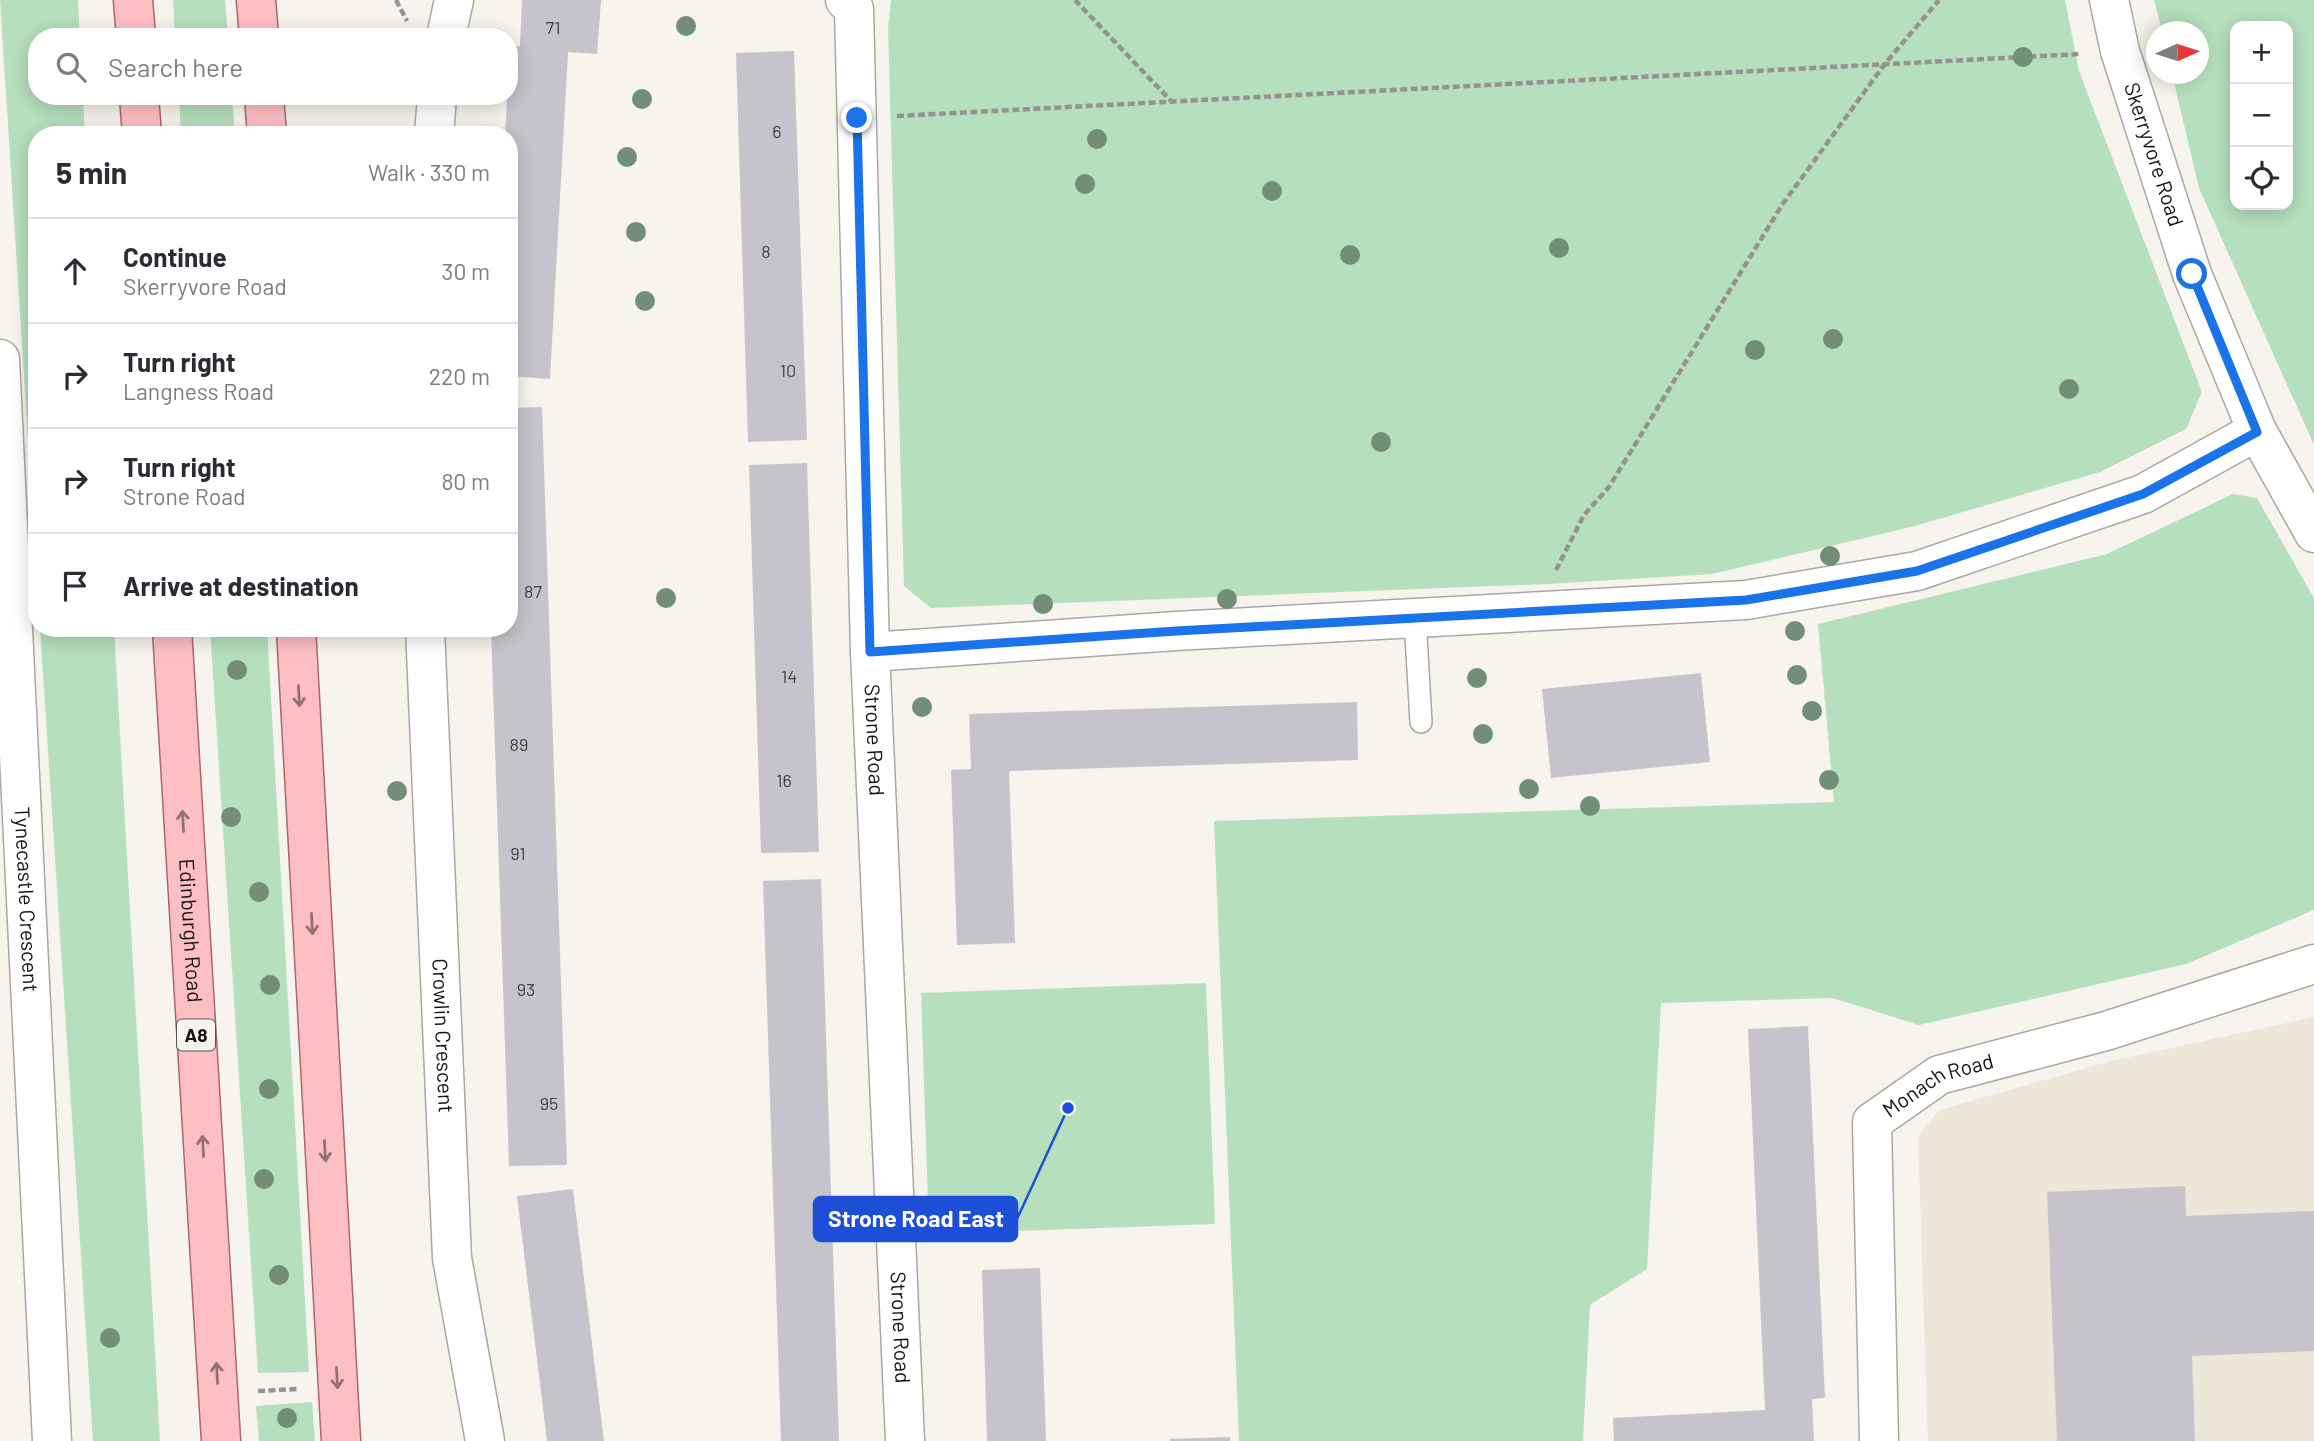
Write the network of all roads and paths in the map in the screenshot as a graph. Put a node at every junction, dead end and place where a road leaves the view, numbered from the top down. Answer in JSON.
{"nodes":[{"id":1,"x":134,"y":0,"type":"edge"},
{"id":2,"x":256,"y":0,"type":"edge"},
{"id":3,"x":454,"y":0,"type":"edge"},
{"id":4,"x":845,"y":0,"type":"edge"},
{"id":5,"x":1075,"y":0,"type":"edge"},
{"id":6,"x":1939,"y":0,"type":"edge"},
{"id":7,"x":2109,"y":0,"type":"edge"},
{"id":8,"x":136,"y":28,"type":"edge"},
{"id":9,"x":258,"y":28,"type":"edge"},
{"id":10,"x":448,"y":28,"type":"edge"},
{"id":11,"x":2120,"y":51,"type":"junction"},
{"id":12,"x":1884,"y":65,"type":"junction"},
{"id":13,"x":1172,"y":102,"type":"junction"},
{"id":14,"x":140,"y":105,"type":"edge"},
{"id":15,"x":265,"y":105,"type":"edge"},
{"id":16,"x":437,"y":105,"type":"edge"},
{"id":17,"x":857,"y":118,"type":"junction"},
{"id":18,"x":141,"y":126,"type":"edge"},
{"id":19,"x":266,"y":126,"type":"edge"},
{"id":20,"x":435,"y":126,"type":"edge"},
{"id":21,"x":0,"y":359,"type":"edge"},
{"id":22,"x":2257,"y":432,"type":"junction"},
{"id":23,"x":2314,"y":533,"type":"edge"},
{"id":24,"x":1531,"y":612,"type":"junction"},
{"id":25,"x":1415,"y":618,"type":"junction"},
{"id":26,"x":173,"y":637,"type":"edge"},
{"id":27,"x":296,"y":637,"type":"edge"},
{"id":28,"x":425,"y":637,"type":"edge"},
{"id":29,"x":870,"y":652,"type":"junction"},
{"id":30,"x":1421,"y":722,"type":"dead end"},
{"id":31,"x":2314,"y":964,"type":"edge"},
{"id":32,"x":338,"y":1387,"type":"junction"},
{"id":33,"x":218,"y":1393,"type":"junction"},
{"id":34,"x":52,"y":1441,"type":"edge"},
{"id":35,"x":221,"y":1441,"type":"edge"},
{"id":36,"x":341,"y":1441,"type":"edge"},
{"id":37,"x":485,"y":1441,"type":"edge"},
{"id":38,"x":905,"y":1441,"type":"edge"},
{"id":39,"x":1879,"y":1441,"type":"edge"}],
"edges":[{"from":1,"to":8,"type":"main road"},
{"from":2,"to":9,"type":"main road"},
{"from":3,"to":10,"type":"street"},
{"from":4,"to":17,"type":"street","name":"Strone Road"},
{"from":5,"to":13,"type":"path"},
{"from":6,"to":12,"type":"path"},
{"from":7,"to":11,"type":"street","name":"Skerryvore Road"},
{"from":11,"to":12,"type":"path"},
{"from":11,"to":22,"type":"street","name":"Skerryvore Road"},
{"from":12,"to":13,"type":"path"},
{"from":12,"to":24,"type":"path"},
{"from":13,"to":17,"type":"path"},
{"from":14,"to":18,"type":"main road"},
{"from":15,"to":19,"type":"main road"},
{"from":16,"to":20,"type":"street"},
{"from":17,"to":29,"type":"street","name":"Strone Road"},
{"from":21,"to":34,"type":"street","name":"Tynecastle Crescent"},
{"from":22,"to":23,"type":"street","name":"Skerryvore Road"},
{"from":22,"to":24,"type":"street"},
{"from":24,"to":25,"type":"street"},
{"from":25,"to":29,"type":"street"},
{"from":25,"to":30,"type":"lane"},
{"from":33,"to":26,"type":"main road","name":"Edinburgh Road","number":"A8","one_way":true},
{"from":27,"to":32,"type":"main road","one_way":true},
{"from":28,"to":37,"type":"street","name":"Crowlin Crescent"},
{"from":29,"to":38,"type":"street","name":"Strone Road"},
{"from":31,"to":39,"type":"street","name":"Monach Road"},
{"from":32,"to":33,"type":"path"},
{"from":32,"to":36,"type":"main road"},
{"from":33,"to":35,"type":"main road","name":"Edinburgh Road","number":"A8"}]}
